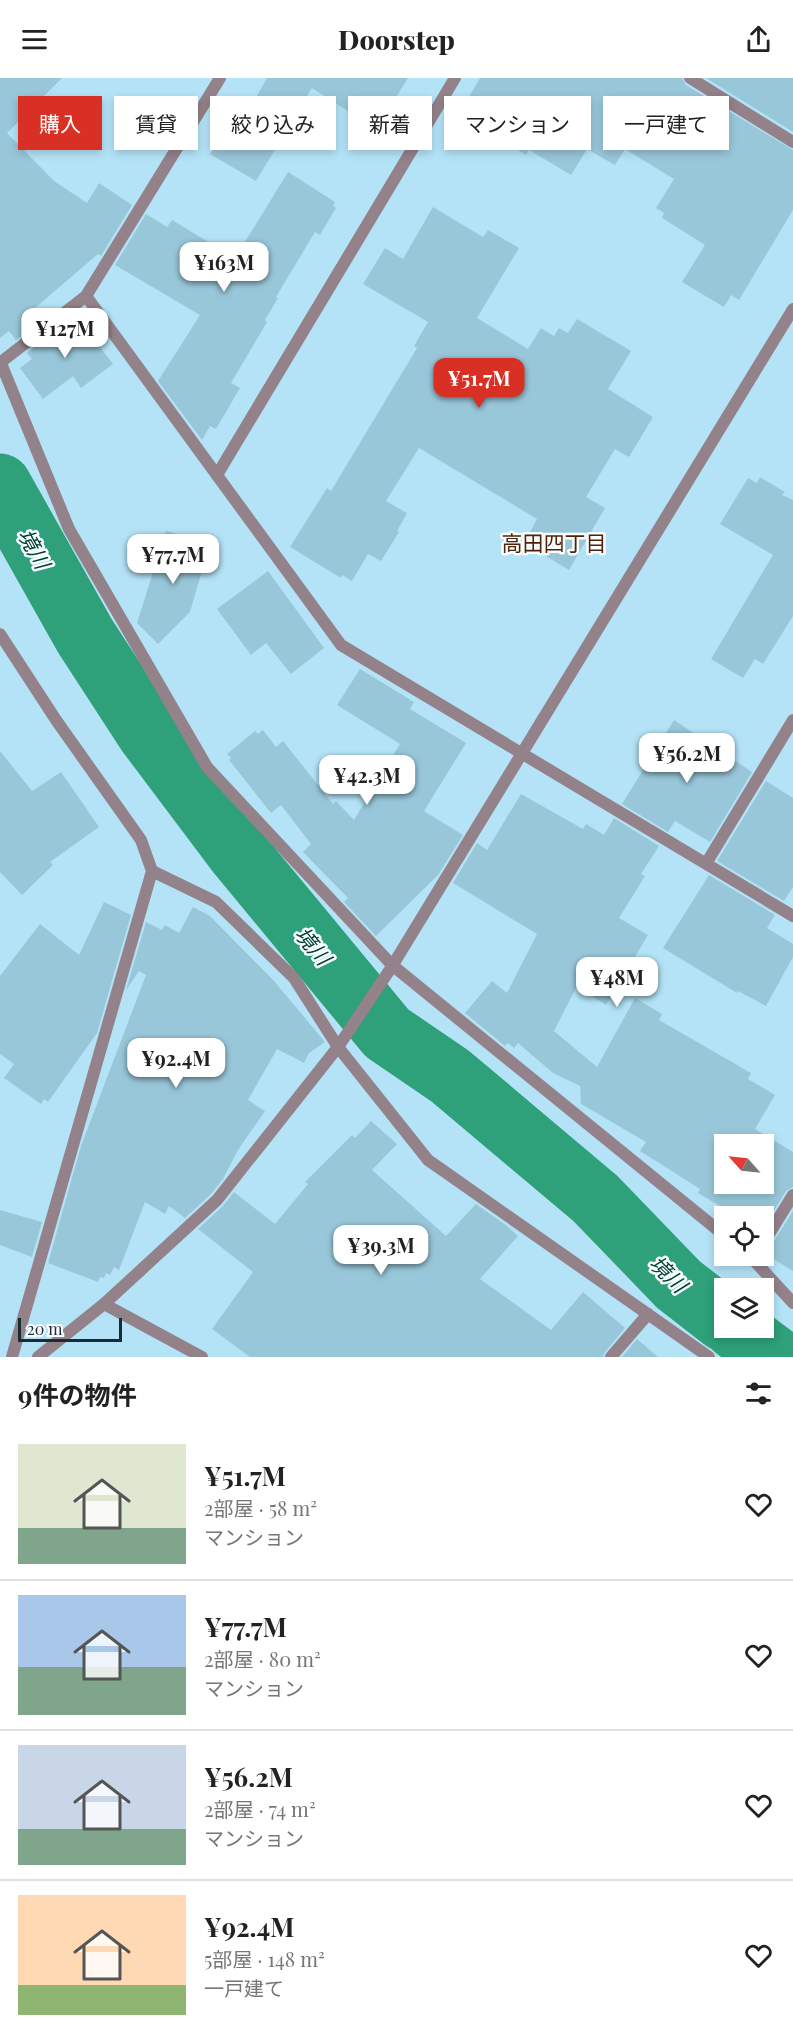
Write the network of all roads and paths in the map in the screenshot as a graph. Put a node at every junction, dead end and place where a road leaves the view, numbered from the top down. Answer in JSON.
{"nodes":[{"id":1,"x":220,"y":78,"type":"edge"},
{"id":2,"x":455,"y":78,"type":"edge"},
{"id":3,"x":690,"y":78,"type":"edge"},
{"id":4,"x":793,"y":142,"type":"edge"},
{"id":5,"x":86,"y":296,"type":"junction"},
{"id":6,"x":793,"y":309,"type":"edge"},
{"id":7,"x":0,"y":362,"type":"edge"},
{"id":8,"x":218,"y":475,"type":"junction"},
{"id":9,"x":0,"y":634,"type":"edge"},
{"id":10,"x":793,"y":720,"type":"edge"},
{"id":11,"x":523,"y":754,"type":"junction"},
{"id":12,"x":706,"y":862,"type":"junction"},
{"id":13,"x":152,"y":871,"type":"junction"},
{"id":14,"x":793,"y":915,"type":"edge"},
{"id":15,"x":392,"y":967,"type":"junction"},
{"id":16,"x":338,"y":1047,"type":"junction"},
{"id":17,"x":793,"y":1195,"type":"edge"},
{"id":18,"x":774,"y":1226,"type":"edge"},
{"id":19,"x":714,"y":1227,"type":"edge"},
{"id":20,"x":761,"y":1266,"type":"edge"},
{"id":21,"x":793,"y":1303,"type":"edge"},
{"id":22,"x":104,"y":1304,"type":"junction"},
{"id":23,"x":648,"y":1314,"type":"junction"},
{"id":24,"x":12,"y":1357,"type":"edge"},
{"id":25,"x":38,"y":1357,"type":"edge"},
{"id":26,"x":202,"y":1357,"type":"edge"},
{"id":27,"x":611,"y":1357,"type":"edge"},
{"id":28,"x":709,"y":1357,"type":"edge"}],
"edges":[{"from":1,"to":5,"type":"street"},
{"from":2,"to":8,"type":"street"},
{"from":3,"to":4,"type":"street"},
{"from":5,"to":7,"type":"street"},
{"from":5,"to":8,"type":"street"},
{"from":6,"to":11,"type":"street"},
{"from":7,"to":15,"type":"street"},
{"from":8,"to":11,"type":"street"},
{"from":9,"to":13,"type":"street"},
{"from":10,"to":12,"type":"street"},
{"from":11,"to":12,"type":"street"},
{"from":11,"to":15,"type":"street"},
{"from":12,"to":14,"type":"street"},
{"from":13,"to":16,"type":"street"},
{"from":13,"to":24,"type":"street"},
{"from":15,"to":16,"type":"street"},
{"from":15,"to":19,"type":"street"},
{"from":16,"to":22,"type":"street"},
{"from":16,"to":23,"type":"street"},
{"from":17,"to":18,"type":"street"},
{"from":20,"to":21,"type":"street"},
{"from":22,"to":25,"type":"street"},
{"from":22,"to":26,"type":"street"},
{"from":23,"to":27,"type":"street"},
{"from":23,"to":28,"type":"street"}]}
